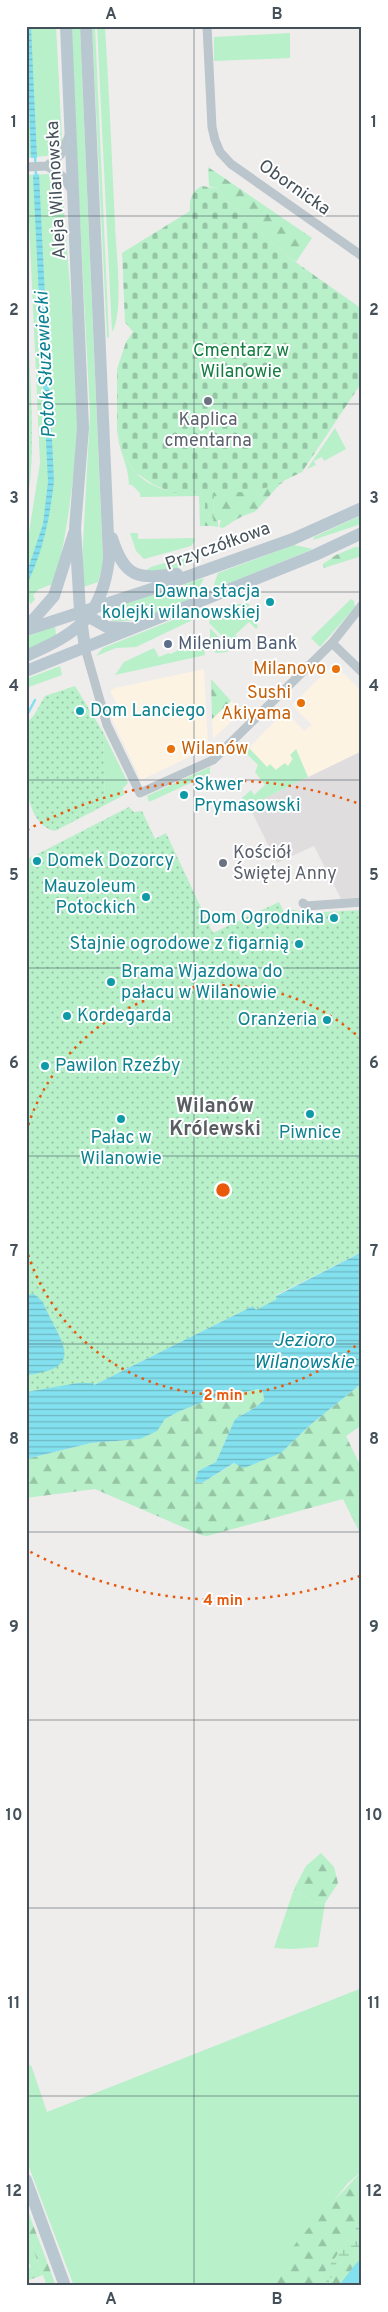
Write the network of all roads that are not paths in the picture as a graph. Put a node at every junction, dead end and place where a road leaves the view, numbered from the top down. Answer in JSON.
{"nodes":[{"id":1,"x":66,"y":26,"type":"edge"},
{"id":2,"x":86,"y":26,"type":"edge"},
{"id":3,"x":207,"y":26,"type":"edge"},
{"id":4,"x":71,"y":131,"type":"junction"},
{"id":5,"x":44,"y":166,"type":"junction"},
{"id":6,"x":26,"y":167,"type":"edge"},
{"id":7,"x":74,"y":194,"type":"junction"},
{"id":8,"x":362,"y":256,"type":"edge"},
{"id":9,"x":362,"y":508,"type":"edge"},
{"id":10,"x":75,"y":528,"type":"junction"},
{"id":11,"x":109,"y":528,"type":"junction"},
{"id":12,"x":362,"y":533,"type":"edge"},
{"id":13,"x":200,"y":571,"type":"junction"},
{"id":14,"x":362,"y":605,"type":"edge"},
{"id":15,"x":97,"y":606,"type":"junction"},
{"id":16,"x":83,"y":617,"type":"junction"},
{"id":17,"x":133,"y":628,"type":"junction"},
{"id":18,"x":26,"y":629,"type":"edge"},
{"id":19,"x":332,"y":642,"type":"junction"},
{"id":20,"x":85,"y":648,"type":"junction"},
{"id":21,"x":26,"y":656,"type":"edge"},
{"id":22,"x":26,"y":671,"type":"edge"},
{"id":23,"x":362,"y":672,"type":"edge"},
{"id":24,"x":362,"y":902,"type":"edge"},
{"id":25,"x":303,"y":903,"type":"dead end"},
{"id":26,"x":26,"y":2180,"type":"edge"},
{"id":27,"x":65,"y":2286,"type":"edge"}],
"edges":[{"from":1,"to":4,"type":"main road","name":"Aleja Wilanowska"},
{"from":2,"to":11,"type":"main road","name":"Aleja Wilanowska"},
{"from":3,"to":8,"type":"street","name":"Obornicka"},
{"from":4,"to":5,"type":"street"},
{"from":4,"to":7,"type":"main road","name":"Aleja Wilanowska"},
{"from":5,"to":6,"type":"street"},
{"from":5,"to":7,"type":"street"},
{"from":7,"to":10,"type":"main road","name":"Aleja Wilanowska"},
{"from":9,"to":13,"type":"main road","name":"Przyczółkowa"},
{"from":10,"to":16,"type":"main road","name":"Aleja Wilanowska"},
{"from":10,"to":18,"type":"main road"},
{"from":11,"to":13,"type":"main road"},
{"from":11,"to":15,"type":"main road","name":"Aleja Wilanowska"},
{"from":12,"to":17,"type":"main road"},
{"from":13,"to":15,"type":"main road","name":"Przyczółkowa"},
{"from":14,"to":19,"type":"street"},
{"from":15,"to":16,"type":"main road","name":"Przyczółkowa"},
{"from":16,"to":17,"type":"main road"},
{"from":16,"to":18,"type":"main road","name":"Przyczółkowa"},
{"from":16,"to":20,"type":"main road","name":"Aleja Wilanowska"},
{"from":16,"to":21,"type":"main road"},
{"from":17,"to":20,"type":"main road"},
{"from":19,"to":20,"type":"street"},
{"from":19,"to":23,"type":"street"},
{"from":20,"to":22,"type":"main road"},
{"from":24,"to":25,"type":"street"},
{"from":26,"to":27,"type":"main road"}]}
